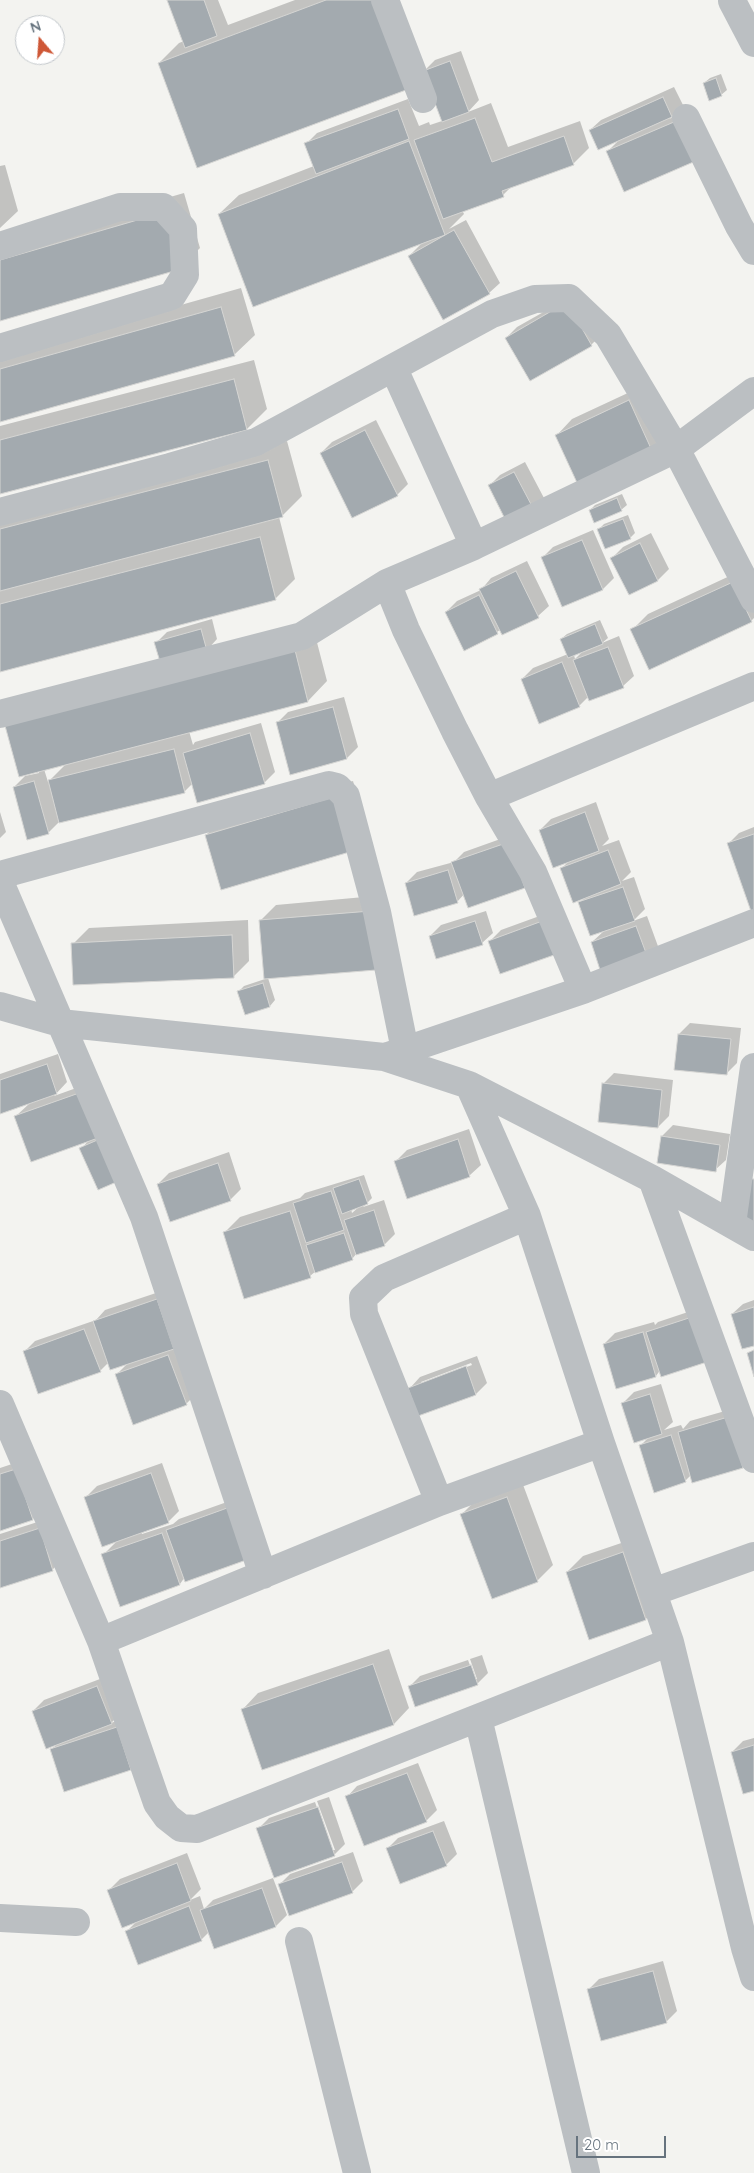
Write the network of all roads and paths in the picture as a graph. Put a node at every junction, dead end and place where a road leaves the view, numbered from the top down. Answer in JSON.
{"nodes":[{"id":1,"x":385,"y":0,"type":"edge"},
{"id":2,"x":732,"y":1,"type":"edge"},
{"id":3,"x":754,"y":43,"type":"edge"},
{"id":4,"x":423,"y":98,"type":"dead end"},
{"id":5,"x":686,"y":118,"type":"dead end"},
{"id":6,"x":0,"y":246,"type":"edge"},
{"id":7,"x":754,"y":251,"type":"edge"},
{"id":8,"x":0,"y":348,"type":"edge"},
{"id":9,"x":394,"y":369,"type":"junction"},
{"id":10,"x":754,"y":391,"type":"edge"},
{"id":11,"x":676,"y":449,"type":"junction"},
{"id":12,"x":0,"y":512,"type":"edge"},
{"id":13,"x":474,"y":546,"type":"junction"},
{"id":14,"x":387,"y":583,"type":"junction"},
{"id":15,"x":754,"y":599,"type":"edge"},
{"id":16,"x":754,"y":686,"type":"edge"},
{"id":17,"x":0,"y":714,"type":"edge"},
{"id":18,"x":489,"y":797,"type":"junction"},
{"id":19,"x":0,"y":875,"type":"edge"},
{"id":20,"x":0,"y":882,"type":"edge"},
{"id":21,"x":754,"y":923,"type":"edge"},
{"id":22,"x":582,"y":990,"type":"junction"},
{"id":23,"x":0,"y":1006,"type":"edge"},
{"id":24,"x":60,"y":1022,"type":"junction"},
{"id":25,"x":394,"y":1054,"type":"junction"},
{"id":26,"x":754,"y":1067,"type":"edge"},
{"id":27,"x":469,"y":1085,"type":"junction"},
{"id":28,"x":652,"y":1179,"type":"junction"},
{"id":29,"x":527,"y":1216,"type":"junction"},
{"id":30,"x":743,"y":1230,"type":"edge"},
{"id":31,"x":0,"y":1404,"type":"edge"},
{"id":32,"x":601,"y":1443,"type":"junction"},
{"id":33,"x":754,"y":1459,"type":"edge"},
{"id":34,"x":439,"y":1502,"type":"junction"},
{"id":35,"x":754,"y":1556,"type":"edge"},
{"id":36,"x":263,"y":1575,"type":"junction"},
{"id":37,"x":653,"y":1592,"type":"junction"},
{"id":38,"x":101,"y":1641,"type":"junction"},
{"id":39,"x":670,"y":1642,"type":"junction"},
{"id":40,"x":478,"y":1718,"type":"junction"},
{"id":41,"x":0,"y":1918,"type":"edge"},
{"id":42,"x":76,"y":1922,"type":"dead end"},
{"id":43,"x":746,"y":1922,"type":"edge"},
{"id":44,"x":299,"y":1941,"type":"dead end"},
{"id":45,"x":754,"y":1977,"type":"edge"},
{"id":46,"x":357,"y":2173,"type":"edge"},
{"id":47,"x":586,"y":2173,"type":"edge"}],
"edges":[{"from":1,"to":4,"type":"street"},
{"from":2,"to":3,"type":"street"},
{"from":5,"to":7,"type":"street"},
{"from":6,"to":8,"type":"street"},
{"from":9,"to":11,"type":"street"},
{"from":9,"to":12,"type":"street"},
{"from":9,"to":13,"type":"street"},
{"from":10,"to":11,"type":"street"},
{"from":11,"to":13,"type":"street"},
{"from":11,"to":15,"type":"street"},
{"from":13,"to":14,"type":"street"},
{"from":14,"to":17,"type":"street"},
{"from":14,"to":18,"type":"street"},
{"from":16,"to":18,"type":"street"},
{"from":18,"to":22,"type":"street"},
{"from":19,"to":25,"type":"street"},
{"from":20,"to":24,"type":"street"},
{"from":21,"to":22,"type":"street"},
{"from":22,"to":25,"type":"street"},
{"from":23,"to":24,"type":"street"},
{"from":24,"to":25,"type":"street"},
{"from":24,"to":36,"type":"street"},
{"from":25,"to":27,"type":"street"},
{"from":26,"to":30,"type":"street"},
{"from":27,"to":28,"type":"street"},
{"from":27,"to":29,"type":"street"},
{"from":28,"to":30,"type":"street"},
{"from":28,"to":33,"type":"street"},
{"from":29,"to":32,"type":"street"},
{"from":29,"to":34,"type":"street"},
{"from":31,"to":38,"type":"street"},
{"from":32,"to":34,"type":"street"},
{"from":32,"to":37,"type":"street"},
{"from":34,"to":36,"type":"street"},
{"from":35,"to":37,"type":"street"},
{"from":36,"to":38,"type":"street"},
{"from":37,"to":39,"type":"street"},
{"from":38,"to":40,"type":"street"},
{"from":39,"to":40,"type":"street"},
{"from":39,"to":43,"type":"street"},
{"from":40,"to":47,"type":"street"},
{"from":41,"to":42,"type":"street"},
{"from":43,"to":45,"type":"street"},
{"from":44,"to":46,"type":"street"}]}
